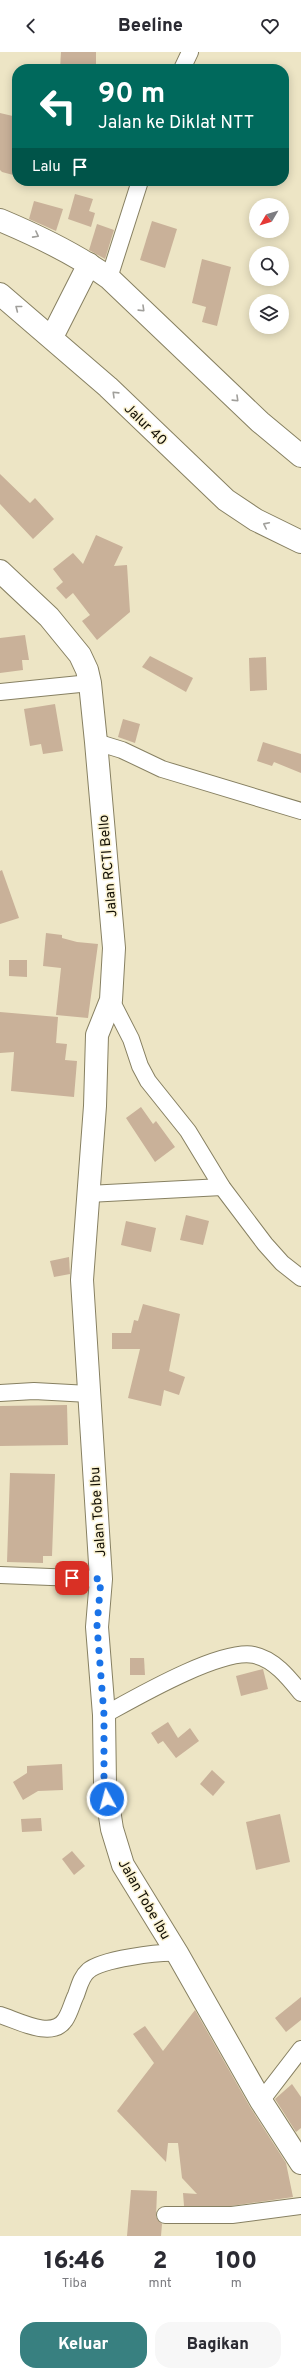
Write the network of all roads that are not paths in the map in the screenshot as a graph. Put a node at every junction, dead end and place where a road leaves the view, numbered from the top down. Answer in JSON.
{"nodes":[{"id":1,"x":190,"y":52,"type":"edge"},
{"id":2,"x":184,"y":64,"type":"edge"},
{"id":3,"x":138,"y":186,"type":"edge"},
{"id":4,"x":0,"y":220,"type":"edge"},
{"id":5,"x":89,"y":264,"type":"junction"},
{"id":6,"x":109,"y":278,"type":"junction"},
{"id":7,"x":0,"y":294,"type":"edge"},
{"id":8,"x":52,"y":337,"type":"junction"},
{"id":9,"x":301,"y":456,"type":"edge"},
{"id":10,"x":301,"y":542,"type":"edge"},
{"id":11,"x":0,"y":571,"type":"edge"},
{"id":12,"x":90,"y":683,"type":"junction"},
{"id":13,"x":0,"y":692,"type":"edge"},
{"id":14,"x":96,"y":742,"type":"junction"},
{"id":15,"x":301,"y":811,"type":"edge"},
{"id":16,"x":111,"y":1000,"type":"junction"},
{"id":17,"x":222,"y":1187,"type":"junction"},
{"id":18,"x":88,"y":1194,"type":"junction"},
{"id":19,"x":301,"y":1278,"type":"edge"},
{"id":20,"x":0,"y":1393,"type":"edge"},
{"id":21,"x":88,"y":1394,"type":"junction"},
{"id":22,"x":0,"y":1575,"type":"edge"},
{"id":23,"x":101,"y":1579,"type":"junction"},
{"id":24,"x":301,"y":1693,"type":"edge"},
{"id":25,"x":104,"y":1715,"type":"junction"},
{"id":26,"x":177,"y":1953,"type":"junction"},
{"id":27,"x":0,"y":2015,"type":"edge"},
{"id":28,"x":301,"y":2049,"type":"edge"},
{"id":29,"x":261,"y":2101,"type":"junction"},
{"id":30,"x":301,"y":2160,"type":"edge"},
{"id":31,"x":301,"y":2206,"type":"edge"},
{"id":32,"x":165,"y":2215,"type":"dead end"}],
"edges":[{"from":1,"to":2,"type":"street"},
{"from":3,"to":6,"type":"street"},
{"from":4,"to":5,"type":"main road","one_way":true},
{"from":5,"to":6,"type":"main road"},
{"from":5,"to":8,"type":"main road"},
{"from":6,"to":9,"type":"main road","one_way":true},
{"from":8,"to":7,"type":"main road","name":"Jalur 40","one_way":true},
{"from":10,"to":8,"type":"main road","name":"Jalur 40","one_way":true},
{"from":11,"to":12,"type":"main road","name":"Jalan RCTI Bello"},
{"from":12,"to":13,"type":"street"},
{"from":12,"to":14,"type":"main road","name":"Jalan RCTI Bello"},
{"from":14,"to":15,"type":"street"},
{"from":14,"to":16,"type":"main road","name":"Jalan RCTI Bello"},
{"from":16,"to":17,"type":"street"},
{"from":16,"to":18,"type":"main road","name":"Jalan RCTI Bello"},
{"from":17,"to":18,"type":"street"},
{"from":17,"to":19,"type":"street"},
{"from":18,"to":21,"type":"main road","name":"Jalan Tobe Ibu"},
{"from":20,"to":21,"type":"street"},
{"from":21,"to":23,"type":"main road","name":"Jalan Tobe Ibu"},
{"from":22,"to":23,"type":"street"},
{"from":23,"to":25,"type":"main road","name":"Jalan Tobe Ibu"},
{"from":24,"to":25,"type":"street"},
{"from":25,"to":26,"type":"main road","name":"Jalan Tobe Ibu"},
{"from":26,"to":27,"type":"street"},
{"from":26,"to":29,"type":"main road","name":"Jalan Tobe Ibu"},
{"from":28,"to":29,"type":"street"},
{"from":29,"to":30,"type":"main road","name":"Jalan Tobe Ibu"},
{"from":31,"to":32,"type":"street"}]}
